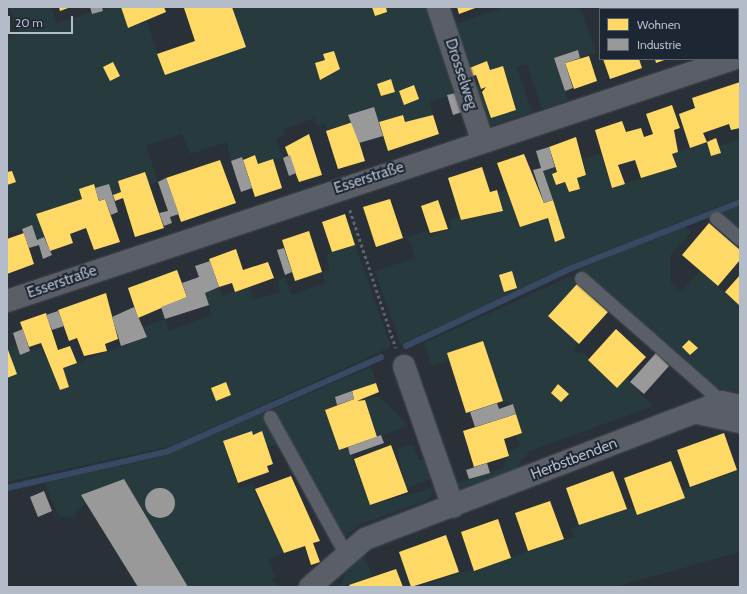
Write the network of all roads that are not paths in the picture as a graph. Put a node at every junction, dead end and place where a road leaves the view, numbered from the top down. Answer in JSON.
{"nodes":[{"id":1,"x":438,"y":7,"type":"edge"},
{"id":2,"x":730,"y":60,"type":"edge"},
{"id":3,"x":483,"y":142,"type":"junction"},
{"id":4,"x":716,"y":218,"type":"dead end"},
{"id":5,"x":740,"y":239,"type":"edge"},
{"id":6,"x":581,"y":278,"type":"dead end"},
{"id":7,"x":7,"y":301,"type":"edge"},
{"id":8,"x":404,"y":366,"type":"road end"},
{"id":9,"x":731,"y":404,"type":"edge"},
{"id":10,"x":696,"y":412,"type":"junction"},
{"id":11,"x":270,"y":417,"type":"dead end"},
{"id":12,"x":740,"y":422,"type":"edge"},
{"id":13,"x":452,"y":507,"type":"junction"},
{"id":14,"x":345,"y":553,"type":"junction"},
{"id":15,"x":310,"y":587,"type":"edge"}],
"edges":[{"from":1,"to":3,"type":"street","name":"Drosselweg"},
{"from":2,"to":3,"type":"street","name":"Esserstraße"},
{"from":3,"to":7,"type":"street","name":"Esserstraße"},
{"from":4,"to":5,"type":"lane"},
{"from":6,"to":9,"type":"lane"},
{"from":8,"to":13,"type":"street"},
{"from":9,"to":10,"type":"street","name":"Herbstbenden"},
{"from":10,"to":12,"type":"street"},
{"from":10,"to":13,"type":"street","name":"Herbstbenden"},
{"from":11,"to":14,"type":"lane"},
{"from":13,"to":14,"type":"street","name":"Herbstbenden"},
{"from":14,"to":15,"type":"street","name":"Herbstbenden"}]}
